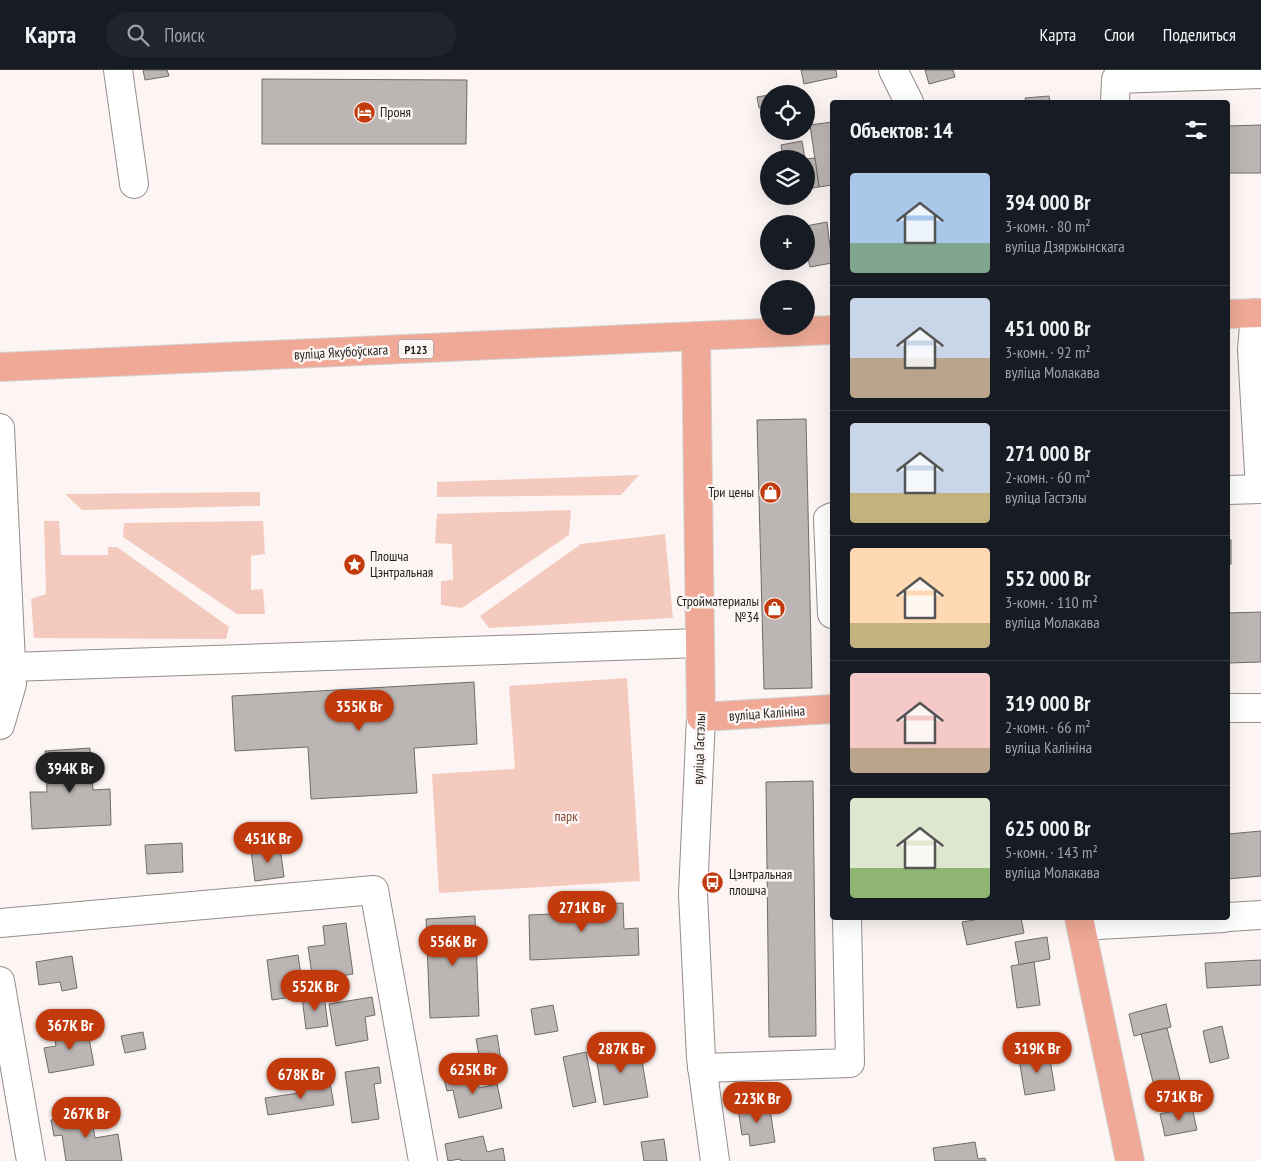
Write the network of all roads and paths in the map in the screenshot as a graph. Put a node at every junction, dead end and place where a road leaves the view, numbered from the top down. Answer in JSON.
{"nodes":[{"id":1,"x":118,"y":70,"type":"edge"},
{"id":2,"x":892,"y":70,"type":"edge"},
{"id":3,"x":1261,"y":74,"type":"edge"},
{"id":4,"x":908,"y":100,"type":"edge"},
{"id":5,"x":1115,"y":100,"type":"edge"},
{"id":6,"x":134,"y":184,"type":"dead end"},
{"id":7,"x":1258,"y":313,"type":"edge"},
{"id":8,"x":1230,"y":314,"type":"edge"},
{"id":9,"x":830,"y":330,"type":"edge"},
{"id":10,"x":696,"y":336,"type":"junction"},
{"id":11,"x":0,"y":367,"type":"edge"},
{"id":12,"x":0,"y":428,"type":"edge"},
{"id":13,"x":1260,"y":489,"type":"edge"},
{"id":14,"x":1230,"y":490,"type":"edge"},
{"id":15,"x":830,"y":518,"type":"edge"},
{"id":16,"x":830,"y":566,"type":"edge"},
{"id":17,"x":700,"y":643,"type":"junction"},
{"id":18,"x":11,"y":667,"type":"junction"},
{"id":19,"x":1230,"y":708,"type":"edge"},
{"id":20,"x":1261,"y":708,"type":"edge"},
{"id":21,"x":830,"y":709,"type":"edge"},
{"id":22,"x":701,"y":717,"type":"junction"},
{"id":23,"x":0,"y":725,"type":"edge"},
{"id":24,"x":1261,"y":915,"type":"edge"},
{"id":25,"x":1230,"y":917,"type":"edge"},
{"id":26,"x":847,"y":920,"type":"edge"},
{"id":27,"x":1138,"y":920,"type":"edge"},
{"id":28,"x":1080,"y":922,"type":"edge"},
{"id":29,"x":0,"y":923,"type":"edge"},
{"id":30,"x":0,"y":981,"type":"edge"},
{"id":31,"x":702,"y":1068,"type":"junction"},
{"id":32,"x":31,"y":1161,"type":"edge"},
{"id":33,"x":423,"y":1161,"type":"edge"},
{"id":34,"x":715,"y":1161,"type":"edge"},
{"id":35,"x":1130,"y":1161,"type":"edge"}],
"edges":[{"from":1,"to":6,"type":"street"},
{"from":2,"to":4,"type":"street"},
{"from":3,"to":5,"type":"street"},
{"from":7,"to":8,"type":"main road"},
{"from":7,"to":13,"type":"street"},
{"from":9,"to":10,"type":"main road","name":"вуліца Якубоўскага","number":"Р123"},
{"from":10,"to":11,"type":"main road","name":"вуліца Якубоўскага","number":"Р123"},
{"from":10,"to":17,"type":"main road","name":"вуліца Гастэлы"},
{"from":12,"to":18,"type":"street"},
{"from":13,"to":14,"type":"street"},
{"from":15,"to":16,"type":"street"},
{"from":17,"to":18,"type":"street"},
{"from":17,"to":22,"type":"main road","name":"вуліца Гастэлы"},
{"from":18,"to":23,"type":"street"},
{"from":19,"to":20,"type":"street"},
{"from":21,"to":22,"type":"main road","name":"вуліца Калініна"},
{"from":22,"to":31,"type":"street","name":"вуліца Гастэлы"},
{"from":24,"to":25,"type":"street"},
{"from":26,"to":31,"type":"street"},
{"from":27,"to":28,"type":"street"},
{"from":28,"to":35,"type":"main road"},
{"from":29,"to":33,"type":"street"},
{"from":30,"to":32,"type":"street"},
{"from":31,"to":34,"type":"street","name":"вуліца Гастэлы"}]}
